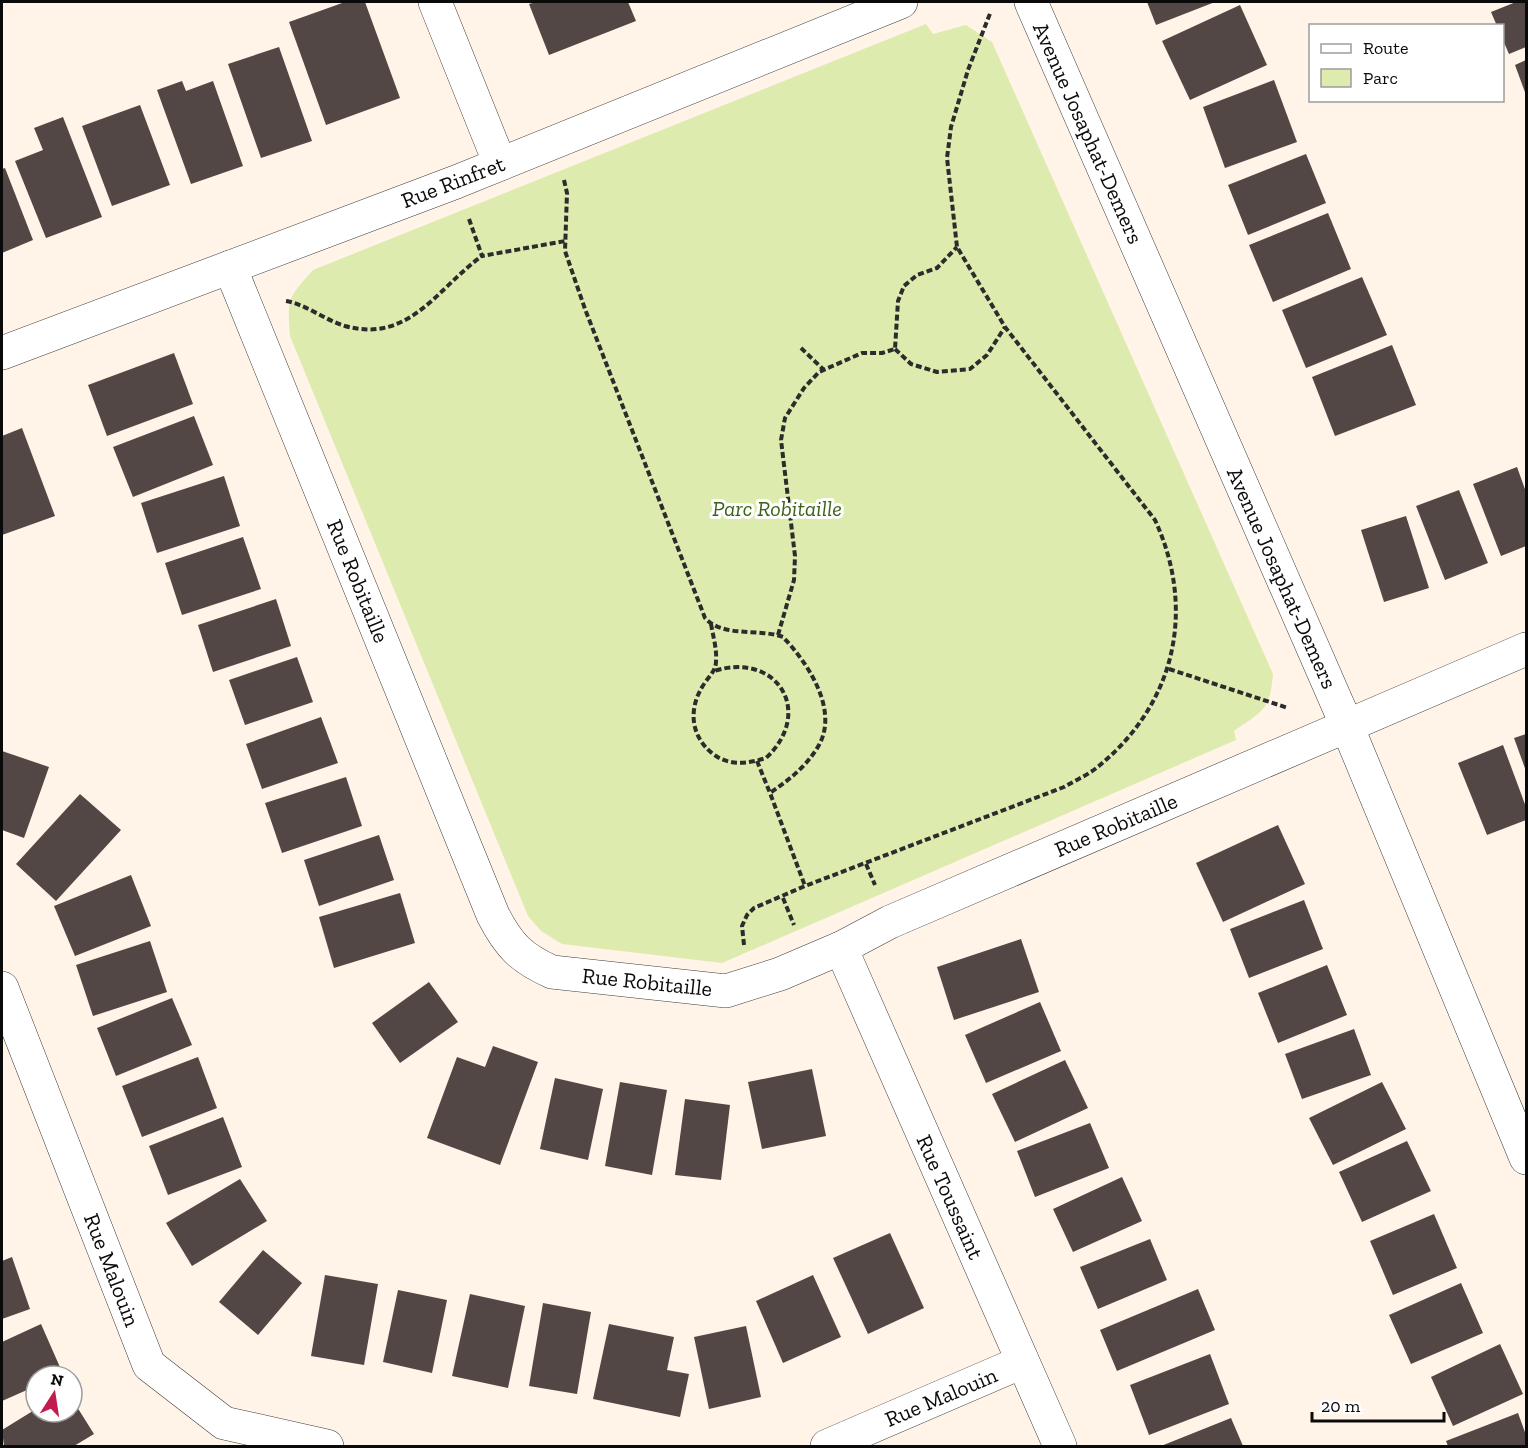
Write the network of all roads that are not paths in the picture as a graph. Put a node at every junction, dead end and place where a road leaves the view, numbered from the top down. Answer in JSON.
{"nodes":[{"id":1,"x":435,"y":2,"type":"edge"},
{"id":2,"x":901,"y":2,"type":"edge"},
{"id":3,"x":1031,"y":2,"type":"edge"},
{"id":4,"x":500,"y":164,"type":"junction"},
{"id":5,"x":230,"y":267,"type":"junction"},
{"id":6,"x":2,"y":353,"type":"edge"},
{"id":7,"x":1527,"y":649,"type":"edge"},
{"id":8,"x":1347,"y":726,"type":"junction"},
{"id":9,"x":841,"y":948,"type":"junction"},
{"id":10,"x":2,"y":988,"type":"edge"},
{"id":11,"x":1527,"y":1158,"type":"edge"},
{"id":12,"x":1022,"y":1362,"type":"junction"},
{"id":13,"x":327,"y":1446,"type":"edge"},
{"id":14,"x":827,"y":1446,"type":"edge"},
{"id":15,"x":1060,"y":1446,"type":"edge"}],
"edges":[{"from":1,"to":4,"type":"street"},
{"from":2,"to":4,"type":"street","name":"Rue Rinfret"},
{"from":3,"to":8,"type":"street","name":"Avenue Josaphat-Demers"},
{"from":4,"to":5,"type":"street","name":"Rue Rinfret"},
{"from":5,"to":6,"type":"street","name":"Rue Rinfret"},
{"from":5,"to":9,"type":"street","name":"Rue Robitaille"},
{"from":7,"to":8,"type":"street","name":"Rue Robitaille"},
{"from":8,"to":9,"type":"street","name":"Rue Robitaille"},
{"from":8,"to":11,"type":"street","name":"Avenue Josaphat-Demers"},
{"from":9,"to":12,"type":"street","name":"Rue Toussaint"},
{"from":10,"to":13,"type":"street","name":"Rue Malouin"},
{"from":12,"to":14,"type":"street","name":"Rue Malouin"},
{"from":12,"to":15,"type":"street","name":"Rue Toussaint"}]}
